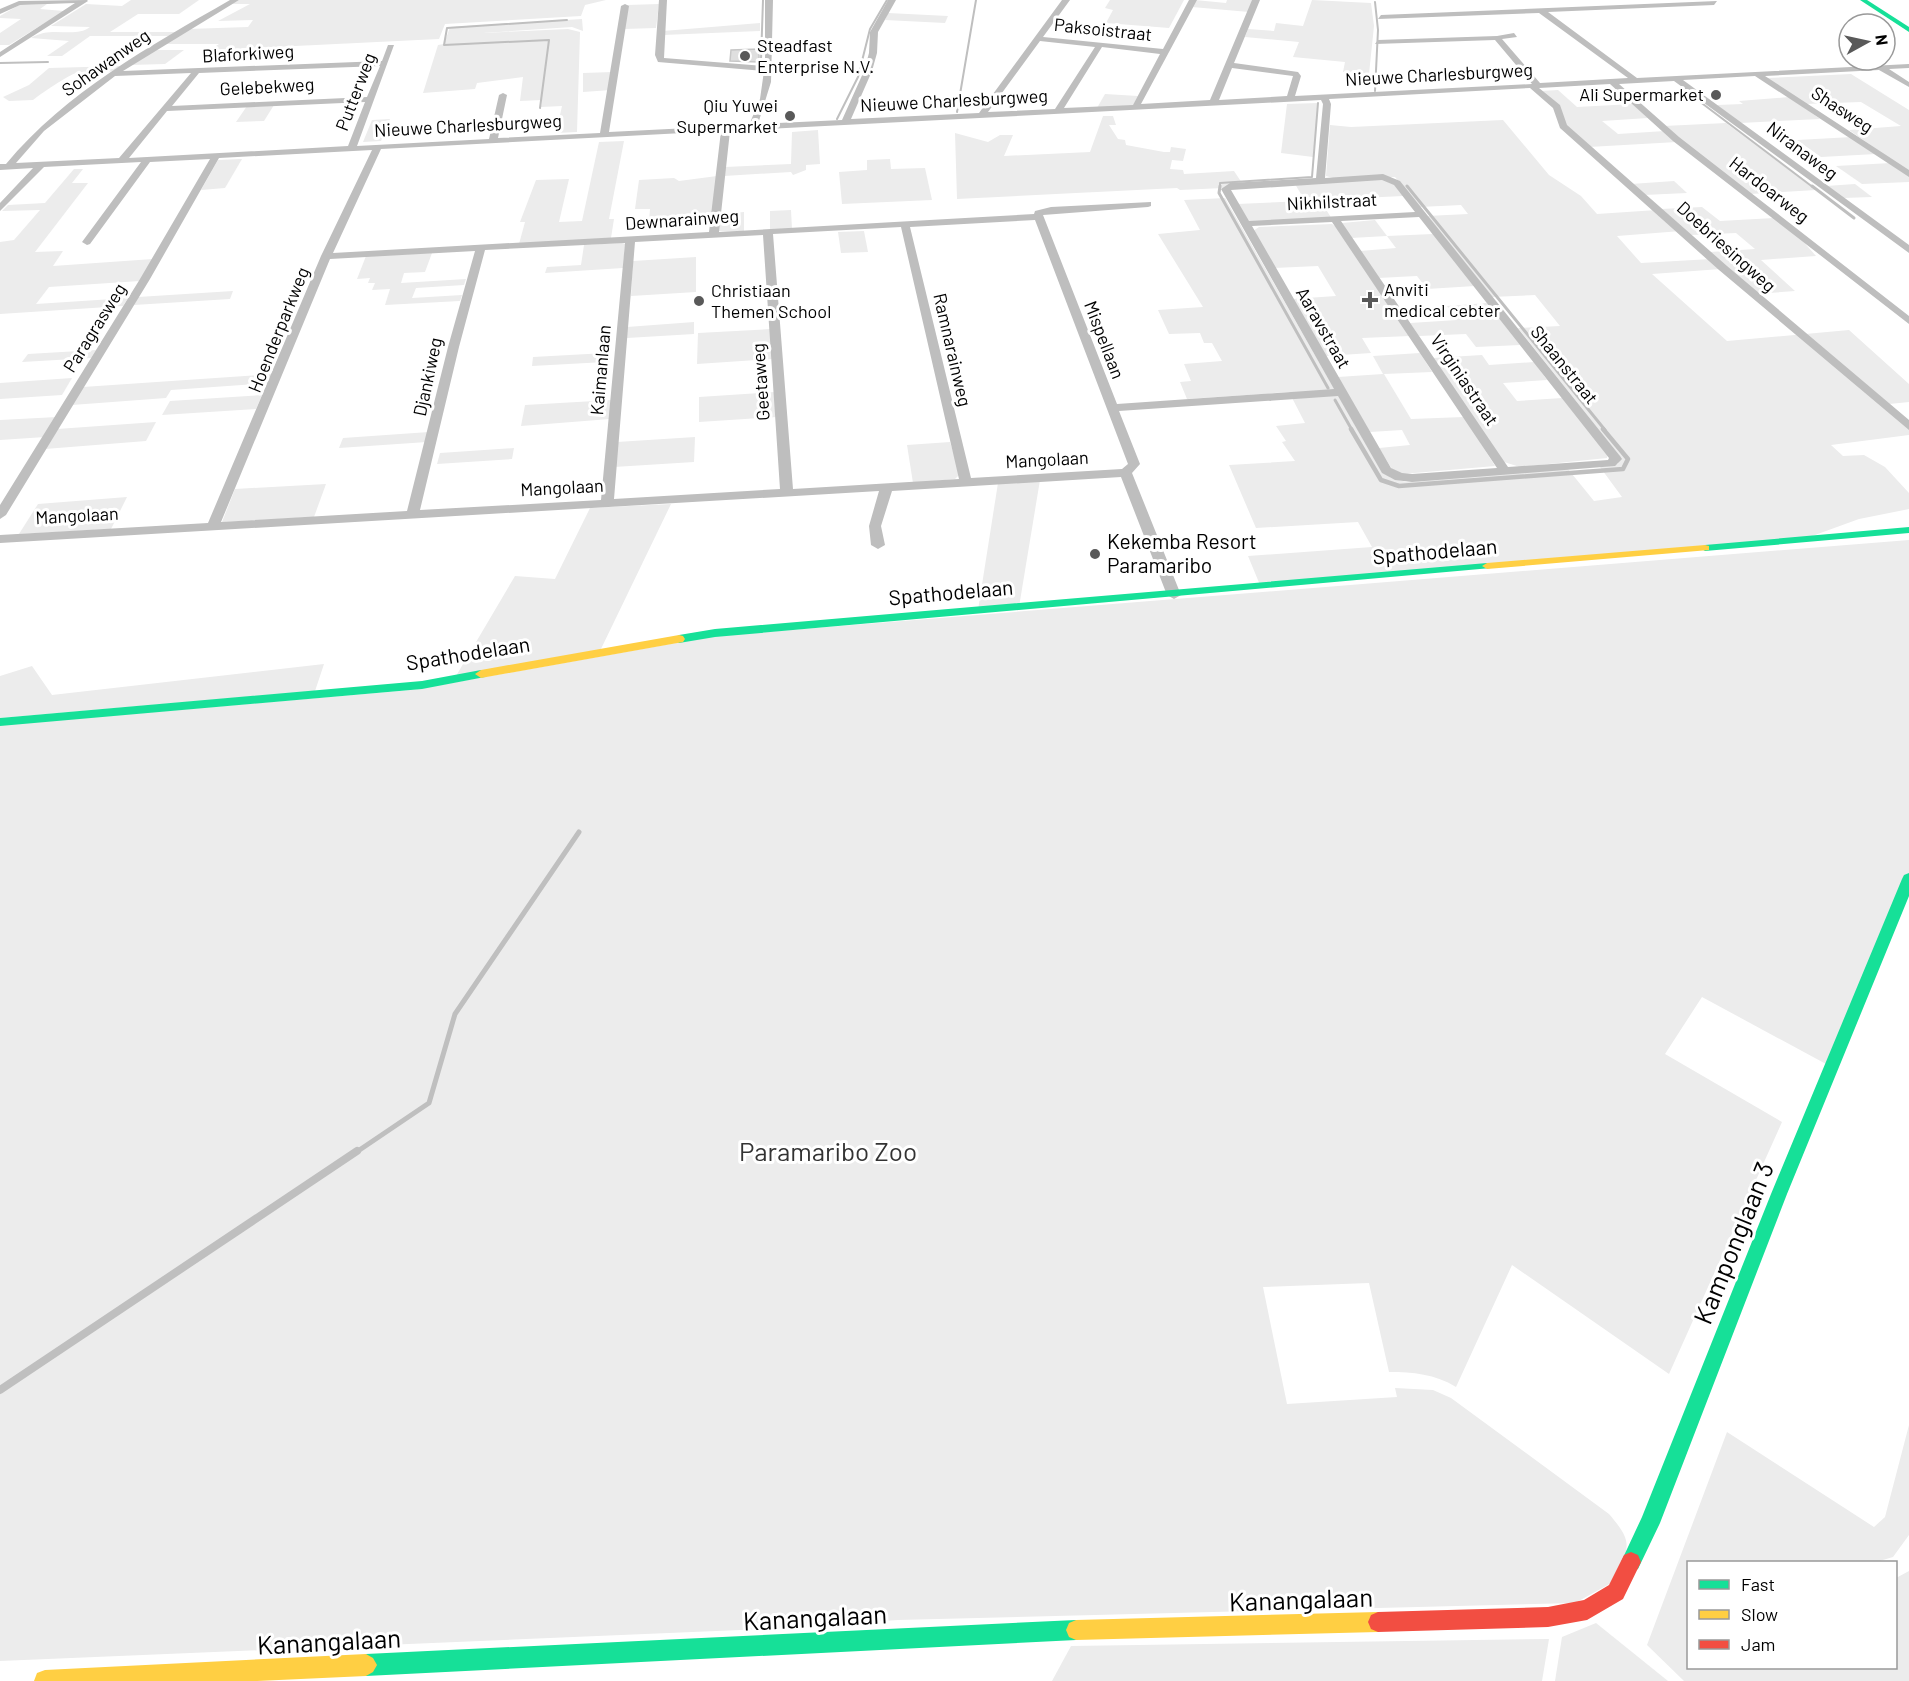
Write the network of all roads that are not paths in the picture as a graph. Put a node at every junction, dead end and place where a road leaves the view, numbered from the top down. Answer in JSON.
{"nodes":[{"id":1,"x":235,"y":0,"type":"edge"},
{"id":2,"x":663,"y":0,"type":"edge"},
{"id":3,"x":770,"y":0,"type":"edge"},
{"id":4,"x":892,"y":0,"type":"edge"},
{"id":5,"x":1066,"y":0,"type":"edge"},
{"id":6,"x":1193,"y":0,"type":"edge"},
{"id":7,"x":1256,"y":0,"type":"edge"},
{"id":8,"x":1527,"y":0,"type":"edge"},
{"id":9,"x":1863,"y":0,"type":"edge"},
{"id":10,"x":1714,"y":3,"type":"dead end"},
{"id":11,"x":624,"y":6,"type":"dead end"},
{"id":12,"x":1541,"y":11,"type":"junction"},
{"id":13,"x":0,"y":12,"type":"edge"},
{"id":14,"x":1381,"y":17,"type":"dead end"},
{"id":15,"x":1909,"y":30,"type":"edge"},
{"id":16,"x":1514,"y":35,"type":"dead end"},
{"id":17,"x":1036,"y":38,"type":"junction"},
{"id":18,"x":1497,"y":38,"type":"junction"},
{"id":19,"x":1378,"y":42,"type":"dead end"},
{"id":20,"x":1100,"y":45,"type":"junction"},
{"id":21,"x":391,"y":47,"type":"dead end"},
{"id":22,"x":1166,"y":52,"type":"junction"},
{"id":23,"x":0,"y":54,"type":"edge"},
{"id":24,"x":385,"y":63,"type":"junction"},
{"id":25,"x":1228,"y":65,"type":"junction"},
{"id":26,"x":768,"y":69,"type":"junction"},
{"id":27,"x":1837,"y":70,"type":"edge"},
{"id":28,"x":196,"y":72,"type":"junction"},
{"id":29,"x":1888,"y":72,"type":"edge"},
{"id":30,"x":114,"y":74,"type":"junction"},
{"id":31,"x":1757,"y":74,"type":"junction"},
{"id":32,"x":1676,"y":78,"type":"junction"},
{"id":33,"x":1635,"y":80,"type":"junction"},
{"id":34,"x":1612,"y":82,"type":"junction"},
{"id":35,"x":1909,"y":85,"type":"edge"},
{"id":36,"x":1535,"y":86,"type":"junction"},
{"id":37,"x":503,"y":95,"type":"dead end"},
{"id":38,"x":1324,"y":98,"type":"junction"},
{"id":39,"x":372,"y":99,"type":"junction"},
{"id":40,"x":1290,"y":100,"type":"junction"},
{"id":41,"x":1213,"y":104,"type":"junction"},
{"id":42,"x":1135,"y":108,"type":"junction"},
{"id":43,"x":164,"y":109,"type":"junction"},
{"id":44,"x":1057,"y":112,"type":"junction"},
{"id":45,"x":981,"y":116,"type":"junction"},
{"id":46,"x":844,"y":123,"type":"junction"},
{"id":47,"x":752,"y":128,"type":"junction"},
{"id":48,"x":726,"y":129,"type":"junction"},
{"id":49,"x":604,"y":135,"type":"junction"},
{"id":50,"x":493,"y":141,"type":"junction"},
{"id":51,"x":377,"y":148,"type":"junction"},
{"id":52,"x":351,"y":149,"type":"junction"},
{"id":53,"x":216,"y":156,"type":"junction"},
{"id":54,"x":147,"y":160,"type":"junction"},
{"id":55,"x":121,"y":161,"type":"junction"},
{"id":56,"x":41,"y":165,"type":"junction"},
{"id":57,"x":4,"y":167,"type":"edge"},
{"id":58,"x":1909,"y":174,"type":"edge"},
{"id":59,"x":1320,"y":180,"type":"junction"},
{"id":60,"x":1226,"y":189,"type":"joint"},
{"id":61,"x":1148,"y":204,"type":"dead end"},
{"id":62,"x":0,"y":208,"type":"edge"},
{"id":63,"x":1421,"y":214,"type":"junction"},
{"id":64,"x":1039,"y":217,"type":"junction"},
{"id":65,"x":1335,"y":219,"type":"junction"},
{"id":66,"x":905,"y":224,"type":"junction"},
{"id":67,"x":1244,"y":224,"type":"junction"},
{"id":68,"x":768,"y":232,"type":"junction"},
{"id":69,"x":714,"y":235,"type":"junction"},
{"id":70,"x":630,"y":240,"type":"junction"},
{"id":71,"x":87,"y":242,"type":"dead end"},
{"id":72,"x":481,"y":248,"type":"junction"},
{"id":73,"x":1909,"y":250,"type":"edge"},
{"id":74,"x":326,"y":256,"type":"junction"},
{"id":75,"x":1909,"y":321,"type":"edge"},
{"id":76,"x":1341,"y":392,"type":"junction"},
{"id":77,"x":1112,"y":408,"type":"junction"},
{"id":78,"x":1909,"y":426,"type":"edge"},
{"id":79,"x":1505,"y":471,"type":"junction"},
{"id":80,"x":1126,"y":473,"type":"junction"},
{"id":81,"x":1399,"y":477,"type":"joint"},
{"id":82,"x":966,"y":483,"type":"junction"},
{"id":83,"x":886,"y":488,"type":"junction"},
{"id":84,"x":787,"y":494,"type":"junction"},
{"id":85,"x":607,"y":503,"type":"junction"},
{"id":86,"x":413,"y":514,"type":"junction"},
{"id":87,"x":0,"y":515,"type":"edge"},
{"id":88,"x":213,"y":526,"type":"junction"},
{"id":89,"x":1909,"y":530,"type":"edge"},
{"id":90,"x":0,"y":538,"type":"edge"},
{"id":91,"x":878,"y":545,"type":"dead end"},
{"id":92,"x":1174,"y":595,"type":"junction"},
{"id":93,"x":0,"y":722,"type":"edge"},
{"id":94,"x":1909,"y":879,"type":"edge"},
{"id":95,"x":1587,"y":1610,"type":"joint"},
{"id":96,"x":45,"y":1681,"type":"edge"}],
"edges":[{"from":1,"to":30,"type":"street","name":"Sohawanweg"},
{"from":2,"to":26,"type":"street"},
{"from":3,"to":26,"type":"street"},
{"from":4,"to":46,"type":"street"},
{"from":5,"to":17,"type":"street"},
{"from":6,"to":22,"type":"street"},
{"from":7,"to":25,"type":"street"},
{"from":8,"to":12,"type":"street"},
{"from":9,"to":15,"type":"street"},
{"from":10,"to":12,"type":"street"},
{"from":11,"to":49,"type":"street"},
{"from":12,"to":14,"type":"street"},
{"from":12,"to":33,"type":"street"},
{"from":13,"to":23,"type":"street"},
{"from":16,"to":18,"type":"street"},
{"from":17,"to":20,"type":"street","name":"Paksoistraat"},
{"from":17,"to":45,"type":"street"},
{"from":18,"to":19,"type":"street"},
{"from":18,"to":36,"type":"street","name":"Doebriesingweg"},
{"from":20,"to":22,"type":"street","name":"Paksoistraat"},
{"from":20,"to":44,"type":"street"},
{"from":21,"to":24,"type":"street","name":"Putterweg"},
{"from":22,"to":42,"type":"street"},
{"from":24,"to":28,"type":"street","name":"Blaforkiweg"},
{"from":24,"to":39,"type":"street","name":"Putterweg"},
{"from":25,"to":40,"type":"street"},
{"from":25,"to":41,"type":"street"},
{"from":26,"to":47,"type":"street"},
{"from":27,"to":31,"type":"street","name":"Nieuwe Charlesburgweg"},
{"from":28,"to":30,"type":"street","name":"Blaforkiweg"},
{"from":28,"to":43,"type":"street"},
{"from":29,"to":35,"type":"street"},
{"from":30,"to":57,"type":"street","name":"Sohawanweg"},
{"from":31,"to":32,"type":"street","name":"Nieuwe Charlesburgweg"},
{"from":31,"to":58,"type":"street","name":"Shasweg"},
{"from":32,"to":33,"type":"street","name":"Nieuwe Charlesburgweg"},
{"from":32,"to":73,"type":"street","name":"Niranaweg"},
{"from":33,"to":34,"type":"street","name":"Nieuwe Charlesburgweg"},
{"from":34,"to":36,"type":"street","name":"Nieuwe Charlesburgweg"},
{"from":34,"to":75,"type":"street","name":"Hardoarweg"},
{"from":36,"to":38,"type":"street","name":"Nieuwe Charlesburgweg"},
{"from":36,"to":78,"type":"street","name":"Doebriesingweg"},
{"from":37,"to":50,"type":"street"},
{"from":38,"to":40,"type":"street","name":"Nieuwe Charlesburgweg"},
{"from":38,"to":59,"type":"street"},
{"from":39,"to":43,"type":"street","name":"Gelebekweg"},
{"from":39,"to":52,"type":"street","name":"Putterweg"},
{"from":40,"to":41,"type":"street","name":"Nieuwe Charlesburgweg"},
{"from":41,"to":42,"type":"street","name":"Nieuwe Charlesburgweg"},
{"from":42,"to":44,"type":"street","name":"Nieuwe Charlesburgweg"},
{"from":43,"to":55,"type":"street"},
{"from":44,"to":45,"type":"street","name":"Nieuwe Charlesburgweg"},
{"from":45,"to":46,"type":"street","name":"Nieuwe Charlesburgweg"},
{"from":46,"to":47,"type":"street","name":"Nieuwe Charlesburgweg"},
{"from":47,"to":48,"type":"street","name":"Nieuwe Charlesburgweg"},
{"from":48,"to":49,"type":"street","name":"Nieuwe Charlesburgweg"},
{"from":48,"to":69,"type":"street"},
{"from":49,"to":50,"type":"street","name":"Nieuwe Charlesburgweg"},
{"from":50,"to":51,"type":"street","name":"Nieuwe Charlesburgweg"},
{"from":51,"to":52,"type":"street","name":"Nieuwe Charlesburgweg"},
{"from":51,"to":74,"type":"street","name":"Hoenderparkweg"},
{"from":52,"to":53,"type":"street","name":"Nieuwe Charlesburgweg"},
{"from":53,"to":54,"type":"street","name":"Nieuwe Charlesburgweg"},
{"from":53,"to":87,"type":"street","name":"Paragrasweg"},
{"from":54,"to":55,"type":"street","name":"Nieuwe Charlesburgweg"},
{"from":54,"to":71,"type":"street"},
{"from":55,"to":56,"type":"street","name":"Nieuwe Charlesburgweg"},
{"from":56,"to":57,"type":"street","name":"Nieuwe Charlesburgweg"},
{"from":56,"to":62,"type":"street"},
{"from":59,"to":60,"type":"street","name":"Shaanstraat"},
{"from":59,"to":63,"type":"street","name":"Shaanstraat"},
{"from":60,"to":67,"type":"street","name":"Aaravstraat"},
{"from":61,"to":64,"type":"street","name":"Dewnarainweg"},
{"from":63,"to":65,"type":"street","name":"Nikhilstraat"},
{"from":63,"to":79,"type":"street","name":"Shaanstraat"},
{"from":64,"to":66,"type":"street","name":"Dewnarainweg"},
{"from":64,"to":77,"type":"street","name":"Mispellaan"},
{"from":65,"to":67,"type":"street","name":"Nikhilstraat"},
{"from":65,"to":79,"type":"street","name":"Virginiastraat"},
{"from":66,"to":68,"type":"street","name":"Dewnarainweg"},
{"from":66,"to":82,"type":"street","name":"Ramnarainweg"},
{"from":67,"to":76,"type":"street","name":"Aaravstraat"},
{"from":68,"to":69,"type":"street","name":"Dewnarainweg"},
{"from":68,"to":84,"type":"street","name":"Geetaweg"},
{"from":69,"to":70,"type":"street","name":"Dewnarainweg"},
{"from":70,"to":72,"type":"street","name":"Dewnarainweg"},
{"from":70,"to":85,"type":"street","name":"Kaimanlaan"},
{"from":72,"to":74,"type":"street","name":"Dewnarainweg"},
{"from":72,"to":86,"type":"street","name":"Djankiweg"},
{"from":74,"to":88,"type":"street","name":"Hoenderparkweg"},
{"from":76,"to":77,"type":"street"},
{"from":76,"to":81,"type":"street","name":"Aaravstraat"},
{"from":77,"to":80,"type":"street","name":"Mispellaan"},
{"from":79,"to":81,"type":"street","name":"Shaanstraat"},
{"from":80,"to":82,"type":"street","name":"Mangolaan"},
{"from":80,"to":92,"type":"street"},
{"from":82,"to":83,"type":"street","name":"Mangolaan"},
{"from":83,"to":84,"type":"street","name":"Mangolaan"},
{"from":83,"to":91,"type":"street"},
{"from":84,"to":85,"type":"street","name":"Mangolaan"},
{"from":85,"to":86,"type":"street","name":"Mangolaan"},
{"from":86,"to":88,"type":"street","name":"Mangolaan"},
{"from":88,"to":90,"type":"street","name":"Mangolaan"},
{"from":89,"to":92,"type":"street","name":"Spathodelaan"},
{"from":92,"to":93,"type":"street","name":"Spathodelaan"},
{"from":94,"to":95,"type":"street","name":"Kamponglaan 3"},
{"from":95,"to":96,"type":"street","name":"Kanangalaan"}]}
